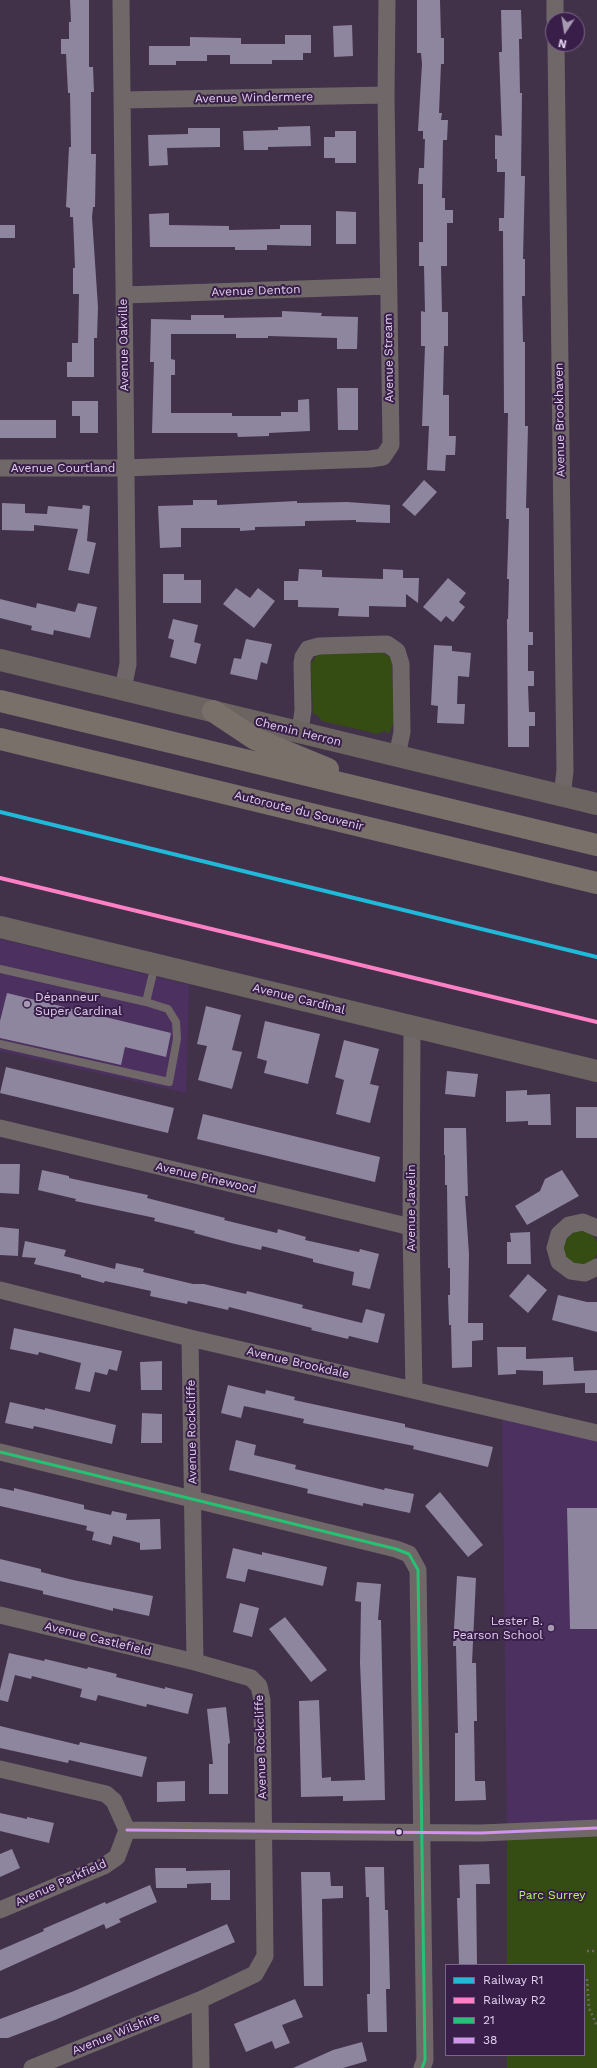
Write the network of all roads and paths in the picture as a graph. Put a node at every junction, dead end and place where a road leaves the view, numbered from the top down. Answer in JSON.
{"nodes":[{"id":1,"x":121,"y":0,"type":"edge"},
{"id":2,"x":386,"y":0,"type":"edge"},
{"id":3,"x":555,"y":0,"type":"edge"},
{"id":4,"x":555,"y":12,"type":"edge"},
{"id":5,"x":556,"y":52,"type":"edge"},
{"id":6,"x":386,"y":96,"type":"junction"},
{"id":7,"x":122,"y":100,"type":"junction"},
{"id":8,"x":388,"y":286,"type":"junction"},
{"id":9,"x":124,"y":295,"type":"junction"},
{"id":10,"x":0,"y":468,"type":"edge"},
{"id":11,"x":125,"y":468,"type":"junction"},
{"id":12,"x":0,"y":660,"type":"edge"},
{"id":13,"x":123,"y":689,"type":"junction"},
{"id":14,"x":0,"y":701,"type":"edge"},
{"id":15,"x":213,"y":711,"type":"junction"},
{"id":16,"x":300,"y":732,"type":"junction"},
{"id":17,"x":0,"y":740,"type":"edge"},
{"id":18,"x":397,"y":756,"type":"junction"},
{"id":19,"x":392,"y":795,"type":"junction"},
{"id":20,"x":562,"y":796,"type":"junction"},
{"id":21,"x":597,"y":804,"type":"edge"},
{"id":22,"x":597,"y":844,"type":"edge"},
{"id":23,"x":597,"y":883,"type":"edge"},
{"id":24,"x":0,"y":927,"type":"edge"},
{"id":25,"x":155,"y":964,"type":"junction"},
{"id":26,"x":0,"y":969,"type":"edge"},
{"id":27,"x":146,"y":1002,"type":"junction"},
{"id":28,"x":412,"y":1026,"type":"junction"},
{"id":29,"x":0,"y":1044,"type":"edge"},
{"id":30,"x":597,"y":1071,"type":"edge"},
{"id":31,"x":0,"y":1128,"type":"edge"},
{"id":32,"x":411,"y":1227,"type":"junction"},
{"id":33,"x":597,"y":1228,"type":"edge"},
{"id":34,"x":597,"y":1267,"type":"edge"},
{"id":35,"x":0,"y":1290,"type":"edge"},
{"id":36,"x":190,"y":1338,"type":"junction"},
{"id":37,"x":414,"y":1389,"type":"junction"},
{"id":38,"x":597,"y":1433,"type":"edge"},
{"id":39,"x":0,"y":1452,"type":"edge"},
{"id":40,"x":193,"y":1500,"type":"junction"},
{"id":41,"x":0,"y":1615,"type":"edge"},
{"id":42,"x":195,"y":1662,"type":"junction"},
{"id":43,"x":0,"y":1769,"type":"edge"},
{"id":44,"x":597,"y":1828,"type":"edge"},
{"id":45,"x":127,"y":1830,"type":"junction"},
{"id":46,"x":264,"y":1832,"type":"junction"},
{"id":47,"x":421,"y":1833,"type":"junction"},
{"id":48,"x":0,"y":1910,"type":"edge"},
{"id":49,"x":597,"y":1951,"type":"edge"},
{"id":50,"x":587,"y":1952,"type":"dead end"},
{"id":51,"x":587,"y":1979,"type":"dead end"},
{"id":52,"x":200,"y":2000,"type":"junction"},
{"id":53,"x":597,"y":2026,"type":"edge"},
{"id":54,"x":32,"y":2068,"type":"edge"},
{"id":55,"x":201,"y":2068,"type":"edge"},
{"id":56,"x":422,"y":2068,"type":"edge"}],
"edges":[{"from":1,"to":7,"type":"street","name":"Avenue Oakville"},
{"from":2,"to":6,"type":"street","name":"Avenue Stream"},
{"from":3,"to":4,"type":"street"},
{"from":5,"to":20,"type":"street","name":"Avenue Brookhaven"},
{"from":6,"to":7,"type":"street","name":"Avenue Windermere"},
{"from":6,"to":8,"type":"street","name":"Avenue Stream"},
{"from":7,"to":9,"type":"street","name":"Avenue Oakville"},
{"from":8,"to":9,"type":"street","name":"Avenue Denton"},
{"from":8,"to":11,"type":"street","name":"Avenue Stream"},
{"from":9,"to":11,"type":"street","name":"Avenue Oakville"},
{"from":10,"to":11,"type":"street","name":"Avenue Courtland"},
{"from":11,"to":13,"type":"street","name":"Avenue Oakville"},
{"from":12,"to":13,"type":"main road","name":"Chemin Herron"},
{"from":13,"to":15,"type":"main road","name":"Chemin Herron"},
{"from":14,"to":19,"type":"highway"},
{"from":15,"to":16,"type":"main road","name":"Chemin Herron"},
{"from":15,"to":19,"type":"highway"},
{"from":16,"to":18,"type":"main road","name":"Chemin Herron"},
{"from":16,"to":18,"type":"street"},
{"from":17,"to":23,"type":"highway","name":"Autoroute du Souvenir"},
{"from":18,"to":20,"type":"main road","name":"Chemin Herron"},
{"from":19,"to":22,"type":"highway"},
{"from":20,"to":21,"type":"main road","name":"Chemin Herron"},
{"from":24,"to":25,"type":"main road","name":"Avenue Cardinal"},
{"from":25,"to":27,"type":"lane"},
{"from":25,"to":28,"type":"main road","name":"Avenue Cardinal"},
{"from":26,"to":27,"type":"lane"},
{"from":27,"to":29,"type":"lane"},
{"from":28,"to":30,"type":"main road","name":"Avenue Cardinal"},
{"from":28,"to":32,"type":"street","name":"Avenue Javelin"},
{"from":31,"to":32,"type":"street","name":"Avenue Pinewood"},
{"from":32,"to":37,"type":"street","name":"Avenue Javelin"},
{"from":33,"to":34,"type":"street"},
{"from":35,"to":36,"type":"street","name":"Avenue Brookdale"},
{"from":36,"to":37,"type":"street","name":"Avenue Brookdale"},
{"from":36,"to":40,"type":"street","name":"Avenue Rockcliffe"},
{"from":37,"to":38,"type":"street","name":"Avenue Brookdale"},
{"from":39,"to":40,"type":"street"},
{"from":40,"to":42,"type":"street","name":"Avenue Rockcliffe"},
{"from":40,"to":47,"type":"street"},
{"from":41,"to":42,"type":"street","name":"Avenue Castlefield"},
{"from":42,"to":46,"type":"street","name":"Avenue Rockcliffe"},
{"from":43,"to":45,"type":"street"},
{"from":44,"to":47,"type":"street"},
{"from":45,"to":46,"type":"street"},
{"from":45,"to":48,"type":"street","name":"Avenue Parkfield"},
{"from":46,"to":47,"type":"street"},
{"from":46,"to":52,"type":"street","name":"Avenue Rockcliffe"},
{"from":47,"to":56,"type":"street"},
{"from":49,"to":50,"type":"path"},
{"from":51,"to":53,"type":"path"},
{"from":52,"to":54,"type":"street","name":"Avenue Wilshire"},
{"from":52,"to":55,"type":"street"}]}
